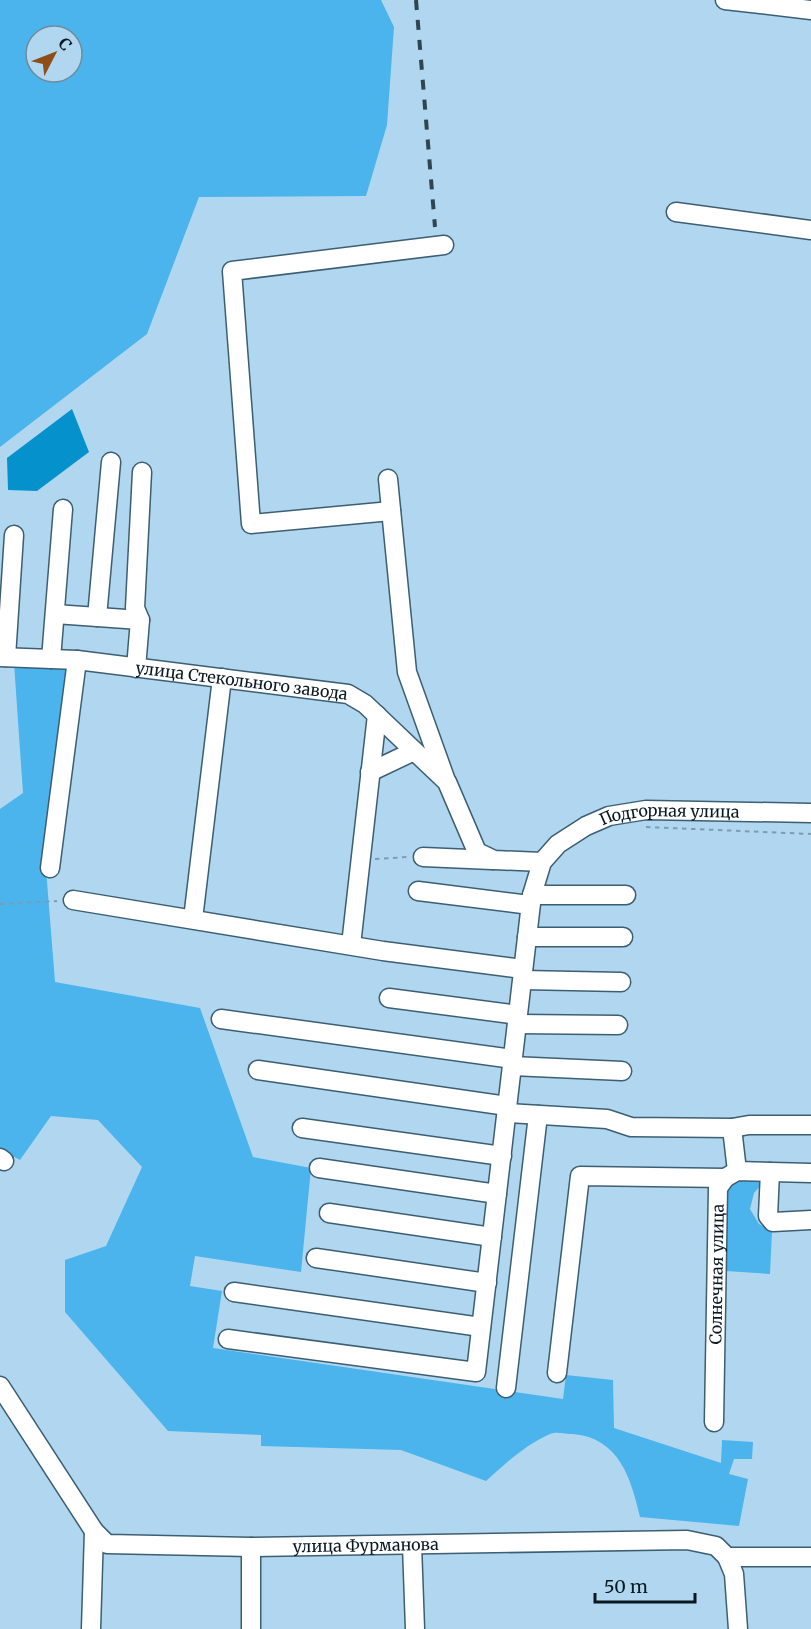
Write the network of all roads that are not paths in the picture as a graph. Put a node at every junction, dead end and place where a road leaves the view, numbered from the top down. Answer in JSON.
{"nodes":[{"id":1,"x":724,"y":0,"type":"edge"},
{"id":2,"x":811,"y":10,"type":"edge"},
{"id":3,"x":676,"y":212,"type":"dead end"},
{"id":4,"x":811,"y":230,"type":"edge"},
{"id":5,"x":444,"y":245,"type":"dead end"},
{"id":6,"x":111,"y":462,"type":"dead end"},
{"id":7,"x":142,"y":472,"type":"dead end"},
{"id":8,"x":388,"y":479,"type":"dead end"},
{"id":9,"x":63,"y":509,"type":"dead end"},
{"id":10,"x":391,"y":511,"type":"junction"},
{"id":11,"x":14,"y":535,"type":"dead end"},
{"id":12,"x":55,"y":615,"type":"junction"},
{"id":13,"x":97,"y":618,"type":"junction"},
{"id":14,"x":140,"y":620,"type":"junction"},
{"id":15,"x":3,"y":657,"type":"edge"},
{"id":16,"x":51,"y":659,"type":"junction"},
{"id":17,"x":77,"y":660,"type":"junction"},
{"id":18,"x":136,"y":668,"type":"junction"},
{"id":19,"x":222,"y":678,"type":"junction"},
{"id":20,"x":377,"y":715,"type":"junction"},
{"id":21,"x":414,"y":751,"type":"junction"},
{"id":22,"x":370,"y":772,"type":"junction"},
{"id":23,"x":447,"y":782,"type":"junction"},
{"id":24,"x":811,"y":813,"type":"edge"},
{"id":25,"x":423,"y":857,"type":"road end"},
{"id":26,"x":494,"y":860,"type":"junction"},
{"id":27,"x":542,"y":862,"type":"junction"},
{"id":28,"x":50,"y":868,"type":"dead end"},
{"id":29,"x":418,"y":891,"type":"dead end"},
{"id":30,"x":626,"y":895,"type":"dead end"},
{"id":31,"x":73,"y":900,"type":"road end"},
{"id":32,"x":531,"y":900,"type":"junction"},
{"id":33,"x":193,"y":919,"type":"junction"},
{"id":34,"x":527,"y":937,"type":"junction"},
{"id":35,"x":623,"y":938,"type":"dead end"},
{"id":36,"x":351,"y":945,"type":"junction"},
{"id":37,"x":523,"y":974,"type":"junction"},
{"id":38,"x":621,"y":982,"type":"dead end"},
{"id":39,"x":389,"y":998,"type":"dead end"},
{"id":40,"x":221,"y":1019,"type":"dead end"},
{"id":41,"x":518,"y":1019,"type":"junction"},
{"id":42,"x":618,"y":1025,"type":"dead end"},
{"id":43,"x":513,"y":1063,"type":"junction"},
{"id":44,"x":258,"y":1070,"type":"dead end"},
{"id":45,"x":621,"y":1071,"type":"dead end"},
{"id":46,"x":507,"y":1109,"type":"junction"},
{"id":47,"x":538,"y":1114,"type":"junction"},
{"id":48,"x":811,"y":1125,"type":"edge"},
{"id":49,"x":302,"y":1128,"type":"dead end"},
{"id":50,"x":732,"y":1128,"type":"junction"},
{"id":51,"x":502,"y":1156,"type":"junction"},
{"id":52,"x":319,"y":1168,"type":"dead end"},
{"id":53,"x":770,"y":1172,"type":"junction"},
{"id":54,"x":811,"y":1173,"type":"edge"},
{"id":55,"x":731,"y":1174,"type":"junction"},
{"id":56,"x":496,"y":1202,"type":"junction"},
{"id":57,"x":329,"y":1214,"type":"dead end"},
{"id":58,"x":526,"y":1215,"type":"junction"},
{"id":59,"x":811,"y":1220,"type":"edge"},
{"id":60,"x":492,"y":1236,"type":"junction"},
{"id":61,"x":316,"y":1258,"type":"dead end"},
{"id":62,"x":487,"y":1283,"type":"junction"},
{"id":63,"x":234,"y":1292,"type":"dead end"},
{"id":64,"x":482,"y":1327,"type":"junction"},
{"id":65,"x":228,"y":1339,"type":"dead end"},
{"id":66,"x":557,"y":1373,"type":"dead end"},
{"id":67,"x":0,"y":1386,"type":"edge"},
{"id":68,"x":506,"y":1388,"type":"dead end"},
{"id":69,"x":714,"y":1422,"type":"dead end"},
{"id":70,"x":94,"y":1531,"type":"junction"},
{"id":71,"x":412,"y":1545,"type":"junction"},
{"id":72,"x":251,"y":1547,"type":"junction"},
{"id":73,"x":727,"y":1557,"type":"junction"},
{"id":74,"x":811,"y":1557,"type":"edge"},
{"id":75,"x":91,"y":1629,"type":"edge"},
{"id":76,"x":251,"y":1629,"type":"edge"},
{"id":77,"x":415,"y":1629,"type":"edge"},
{"id":78,"x":738,"y":1629,"type":"edge"}],
"edges":[{"from":1,"to":2,"type":"street"},
{"from":3,"to":4,"type":"street"},
{"from":5,"to":10,"type":"street"},
{"from":6,"to":13,"type":"street"},
{"from":7,"to":14,"type":"street"},
{"from":8,"to":10,"type":"street"},
{"from":9,"to":12,"type":"street"},
{"from":10,"to":23,"type":"street"},
{"from":11,"to":15,"type":"street"},
{"from":12,"to":13,"type":"street"},
{"from":12,"to":16,"type":"street"},
{"from":13,"to":14,"type":"street"},
{"from":14,"to":18,"type":"street"},
{"from":15,"to":16,"type":"street","name":"улица Стекольного завода"},
{"from":16,"to":17,"type":"street","name":"улица Стекольного завода"},
{"from":17,"to":18,"type":"street","name":"улица Стекольного завода"},
{"from":17,"to":28,"type":"street"},
{"from":18,"to":19,"type":"street","name":"улица Стекольного завода"},
{"from":19,"to":20,"type":"street","name":"улица Стекольного завода"},
{"from":19,"to":33,"type":"street"},
{"from":20,"to":21,"type":"street","name":"улица Стекольного завода"},
{"from":20,"to":22,"type":"street"},
{"from":21,"to":22,"type":"street"},
{"from":21,"to":23,"type":"street","name":"улица Стекольного завода"},
{"from":22,"to":36,"type":"street"},
{"from":23,"to":26,"type":"street","name":"улица Стекольного завода"},
{"from":24,"to":27,"type":"street","name":"Подгорная улица"},
{"from":25,"to":26,"type":"street"},
{"from":26,"to":27,"type":"street"},
{"from":27,"to":32,"type":"street"},
{"from":29,"to":32,"type":"street"},
{"from":30,"to":32,"type":"street"},
{"from":31,"to":33,"type":"street"},
{"from":32,"to":34,"type":"street"},
{"from":33,"to":36,"type":"street"},
{"from":34,"to":35,"type":"street"},
{"from":34,"to":37,"type":"street"},
{"from":36,"to":37,"type":"street"},
{"from":37,"to":38,"type":"street"},
{"from":37,"to":41,"type":"street"},
{"from":39,"to":41,"type":"street"},
{"from":40,"to":43,"type":"street"},
{"from":41,"to":42,"type":"street"},
{"from":41,"to":43,"type":"street"},
{"from":43,"to":45,"type":"street"},
{"from":43,"to":46,"type":"street"},
{"from":44,"to":46,"type":"street"},
{"from":46,"to":47,"type":"street"},
{"from":46,"to":51,"type":"street"},
{"from":47,"to":50,"type":"street"},
{"from":47,"to":58,"type":"street"},
{"from":48,"to":50,"type":"street"},
{"from":49,"to":51,"type":"street"},
{"from":50,"to":55,"type":"street"},
{"from":51,"to":56,"type":"street"},
{"from":52,"to":56,"type":"street"},
{"from":53,"to":54,"type":"street"},
{"from":53,"to":55,"type":"street"},
{"from":53,"to":59,"type":"street"},
{"from":55,"to":66,"type":"street"},
{"from":55,"to":69,"type":"street","name":"Солнечная улица"},
{"from":56,"to":58,"type":"street"},
{"from":56,"to":60,"type":"street"},
{"from":57,"to":60,"type":"street"},
{"from":58,"to":68,"type":"street"},
{"from":60,"to":62,"type":"street"},
{"from":61,"to":62,"type":"street"},
{"from":62,"to":64,"type":"street"},
{"from":63,"to":64,"type":"street"},
{"from":64,"to":65,"type":"street"},
{"from":67,"to":70,"type":"street","name":"улица Фурманова"},
{"from":70,"to":72,"type":"street","name":"улица Фурманова"},
{"from":70,"to":75,"type":"street"},
{"from":71,"to":72,"type":"street","name":"улица Фурманова"},
{"from":71,"to":73,"type":"street","name":"улица Фурманова"},
{"from":71,"to":77,"type":"street"},
{"from":72,"to":76,"type":"street"},
{"from":73,"to":74,"type":"street","name":"улица Фурманова"},
{"from":73,"to":78,"type":"street"}]}
